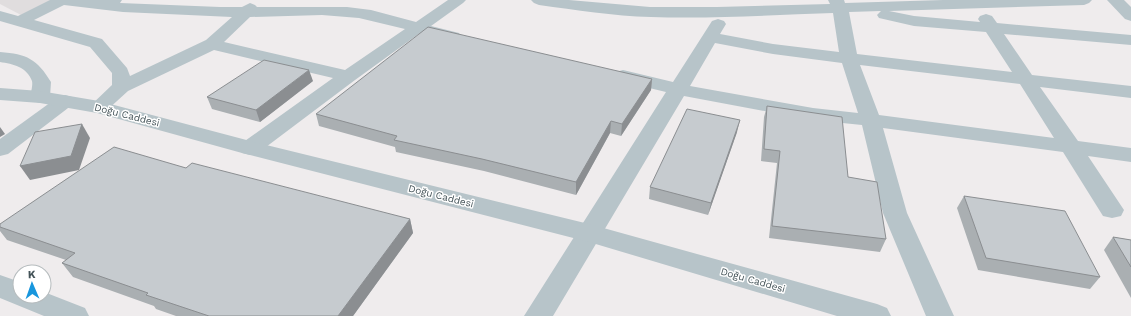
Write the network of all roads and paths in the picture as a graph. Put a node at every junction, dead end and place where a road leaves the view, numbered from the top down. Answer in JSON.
{"nodes":[{"id":1,"x":261,"y":0,"type":"edge"},
{"id":2,"x":458,"y":0,"type":"edge"},
{"id":3,"x":539,"y":0,"type":"edge"},
{"id":4,"x":1084,"y":0,"type":"edge"},
{"id":5,"x":1114,"y":0,"type":"edge"},
{"id":6,"x":109,"y":3,"type":"edge"},
{"id":7,"x":838,"y":4,"type":"edge"},
{"id":8,"x":977,"y":4,"type":"junction"},
{"id":9,"x":728,"y":6,"type":"edge"},
{"id":10,"x":868,"y":7,"type":"junction"},
{"id":11,"x":244,"y":12,"type":"junction"},
{"id":12,"x":0,"y":16,"type":"edge"},
{"id":13,"x":1131,"y":16,"type":"edge"},
{"id":14,"x":18,"y":22,"type":"junction"},
{"id":15,"x":992,"y":27,"type":"junction"},
{"id":16,"x":417,"y":28,"type":"junction"},
{"id":17,"x":710,"y":37,"type":"junction"},
{"id":18,"x":1131,"y":40,"type":"edge"},
{"id":19,"x":473,"y":41,"type":"edge"},
{"id":20,"x":212,"y":44,"type":"junction"},
{"id":21,"x":0,"y":57,"type":"edge"},
{"id":22,"x":849,"y":58,"type":"junction"},
{"id":23,"x":610,"y":72,"type":"edge"},
{"id":24,"x":348,"y":76,"type":"junction"},
{"id":25,"x":1026,"y":80,"type":"junction"},
{"id":26,"x":121,"y":87,"type":"junction"},
{"id":27,"x":678,"y":89,"type":"junction"},
{"id":28,"x":1131,"y":92,"type":"edge"},
{"id":29,"x":0,"y":94,"type":"edge"},
{"id":30,"x":40,"y":97,"type":"junction"},
{"id":31,"x":65,"y":102,"type":"junction"},
{"id":32,"x":99,"y":107,"type":"junction"},
{"id":33,"x":871,"y":120,"type":"junction"},
{"id":34,"x":1070,"y":147,"type":"junction"},
{"id":35,"x":250,"y":148,"type":"junction"},
{"id":36,"x":0,"y":149,"type":"edge"},
{"id":37,"x":1131,"y":155,"type":"edge"},
{"id":38,"x":1112,"y":210,"type":"dead end"},
{"id":39,"x":589,"y":233,"type":"junction"},
{"id":40,"x":0,"y":286,"type":"edge"},
{"id":41,"x":12,"y":291,"type":"edge"},
{"id":42,"x":41,"y":304,"type":"edge"},
{"id":43,"x":840,"y":311,"type":"edge"},
{"id":44,"x":58,"y":313,"type":"edge"},
{"id":45,"x":538,"y":316,"type":"edge"},
{"id":46,"x":877,"y":316,"type":"edge"},
{"id":47,"x":940,"y":316,"type":"edge"}],
"edges":[{"from":1,"to":11,"type":"street"},
{"from":2,"to":16,"type":"street"},
{"from":3,"to":9,"type":"street"},
{"from":4,"to":8,"type":"street"},
{"from":5,"to":13,"type":"street"},
{"from":6,"to":11,"type":"street"},
{"from":6,"to":14,"type":"street"},
{"from":7,"to":9,"type":"street"},
{"from":7,"to":10,"type":"street"},
{"from":7,"to":22,"type":"street"},
{"from":8,"to":10,"type":"street"},
{"from":8,"to":15,"type":"street"},
{"from":9,"to":17,"type":"street"},
{"from":10,"to":15,"type":"street"},
{"from":11,"to":16,"type":"street"},
{"from":11,"to":20,"type":"street"},
{"from":12,"to":14,"type":"street"},
{"from":14,"to":26,"type":"street"},
{"from":15,"to":18,"type":"street"},
{"from":15,"to":25,"type":"street"},
{"from":16,"to":19,"type":"street"},
{"from":16,"to":24,"type":"street"},
{"from":17,"to":22,"type":"street"},
{"from":17,"to":27,"type":"street"},
{"from":20,"to":24,"type":"street"},
{"from":20,"to":26,"type":"street"},
{"from":21,"to":30,"type":"street"},
{"from":22,"to":25,"type":"street"},
{"from":22,"to":33,"type":"street"},
{"from":23,"to":27,"type":"street"},
{"from":24,"to":35,"type":"street"},
{"from":25,"to":28,"type":"street"},
{"from":25,"to":34,"type":"street"},
{"from":26,"to":32,"type":"street"},
{"from":27,"to":33,"type":"street"},
{"from":27,"to":39,"type":"street"},
{"from":29,"to":30,"type":"street","name":"Doğu Caddesi"},
{"from":30,"to":31,"type":"street","name":"Doğu Caddesi"},
{"from":31,"to":32,"type":"street","name":"Doğu Caddesi"},
{"from":31,"to":36,"type":"street"},
{"from":32,"to":35,"type":"street","name":"Doğu Caddesi"},
{"from":33,"to":34,"type":"street"},
{"from":33,"to":47,"type":"street"},
{"from":34,"to":37,"type":"street"},
{"from":34,"to":38,"type":"street"},
{"from":35,"to":39,"type":"street","name":"Doğu Caddesi"},
{"from":39,"to":43,"type":"street","name":"Doğu Caddesi"},
{"from":39,"to":45,"type":"street"},
{"from":40,"to":41,"type":"street"},
{"from":42,"to":44,"type":"street"},
{"from":43,"to":46,"type":"street","name":"Doğu Caddesi"}]}
